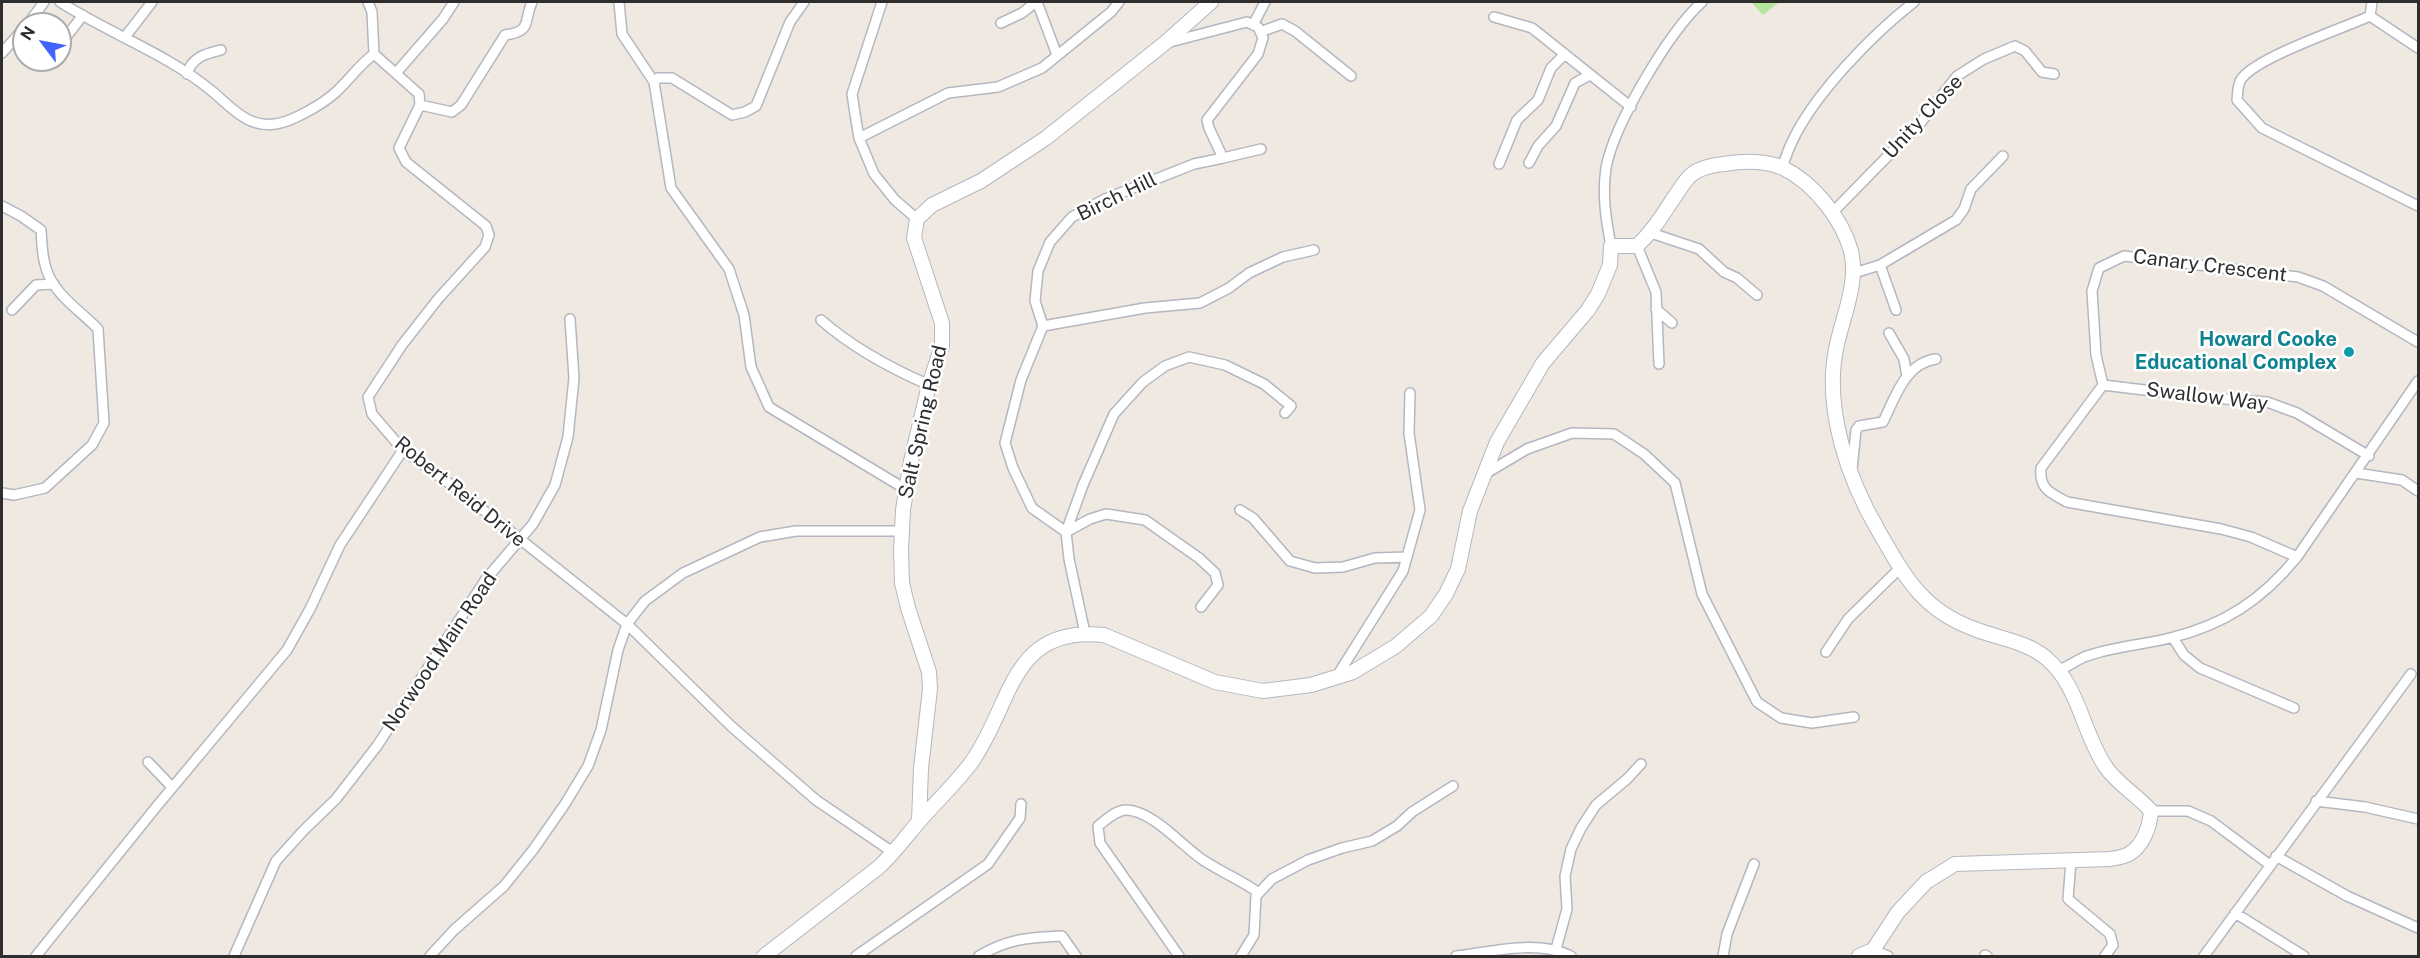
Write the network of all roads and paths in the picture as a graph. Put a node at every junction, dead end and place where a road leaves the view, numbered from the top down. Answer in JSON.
{"nodes":[{"id":1,"x":60,"y":2,"type":"edge"},
{"id":2,"x":152,"y":2,"type":"edge"},
{"id":3,"x":368,"y":2,"type":"edge"},
{"id":4,"x":454,"y":2,"type":"edge"},
{"id":5,"x":532,"y":2,"type":"edge"},
{"id":6,"x":619,"y":2,"type":"edge"},
{"id":7,"x":804,"y":2,"type":"edge"},
{"id":8,"x":882,"y":2,"type":"edge"},
{"id":9,"x":1036,"y":2,"type":"edge"},
{"id":10,"x":1119,"y":2,"type":"edge"},
{"id":11,"x":1211,"y":2,"type":"edge"},
{"id":12,"x":1264,"y":2,"type":"edge"},
{"id":13,"x":1702,"y":2,"type":"edge"},
{"id":14,"x":1914,"y":2,"type":"edge"},
{"id":15,"x":2372,"y":2,"type":"edge"},
{"id":16,"x":83,"y":15,"type":"junction"},
{"id":17,"x":1494,"y":16,"type":"dead end"},
{"id":18,"x":2370,"y":16,"type":"junction"},
{"id":19,"x":1001,"y":23,"type":"dead end"},
{"id":20,"x":72,"y":29,"type":"edge"},
{"id":21,"x":1257,"y":29,"type":"junction"},
{"id":22,"x":125,"y":37,"type":"junction"},
{"id":23,"x":12,"y":42,"type":"edge"},
{"id":24,"x":1165,"y":43,"type":"junction"},
{"id":25,"x":2418,"y":48,"type":"edge"},
{"id":26,"x":221,"y":50,"type":"dead end"},
{"id":27,"x":2,"y":53,"type":"edge"},
{"id":28,"x":374,"y":54,"type":"junction"},
{"id":29,"x":1565,"y":54,"type":"junction"},
{"id":30,"x":1058,"y":56,"type":"junction"},
{"id":31,"x":396,"y":73,"type":"junction"},
{"id":32,"x":187,"y":74,"type":"junction"},
{"id":33,"x":2054,"y":74,"type":"dead end"},
{"id":34,"x":1590,"y":75,"type":"junction"},
{"id":35,"x":1351,"y":76,"type":"dead end"},
{"id":36,"x":654,"y":82,"type":"junction"},
{"id":37,"x":420,"y":105,"type":"junction"},
{"id":38,"x":1631,"y":108,"type":"junction"},
{"id":39,"x":860,"y":138,"type":"junction"},
{"id":40,"x":1261,"y":149,"type":"dead end"},
{"id":41,"x":2004,"y":156,"type":"dead end"},
{"id":42,"x":1223,"y":158,"type":"junction"},
{"id":43,"x":1529,"y":163,"type":"dead end"},
{"id":44,"x":1499,"y":164,"type":"dead end"},
{"id":45,"x":1782,"y":168,"type":"junction"},
{"id":46,"x":2,"y":206,"type":"edge"},
{"id":47,"x":2418,"y":206,"type":"edge"},
{"id":48,"x":1832,"y":213,"type":"junction"},
{"id":49,"x":917,"y":219,"type":"junction"},
{"id":50,"x":1651,"y":233,"type":"junction"},
{"id":51,"x":1611,"y":246,"type":"junction"},
{"id":52,"x":1637,"y":246,"type":"junction"},
{"id":53,"x":1314,"y":250,"type":"dead end"},
{"id":54,"x":1880,"y":265,"type":"junction"},
{"id":55,"x":1854,"y":273,"type":"junction"},
{"id":56,"x":54,"y":284,"type":"junction"},
{"id":57,"x":1757,"y":295,"type":"dead end"},
{"id":58,"x":1656,"y":309,"type":"junction"},
{"id":59,"x":12,"y":310,"type":"dead end"},
{"id":60,"x":1896,"y":310,"type":"dead end"},
{"id":61,"x":570,"y":319,"type":"dead end"},
{"id":62,"x":821,"y":320,"type":"dead end"},
{"id":63,"x":1672,"y":323,"type":"dead end"},
{"id":64,"x":1043,"y":327,"type":"junction"},
{"id":65,"x":1889,"y":333,"type":"dead end"},
{"id":66,"x":2418,"y":342,"type":"edge"},
{"id":67,"x":1936,"y":359,"type":"dead end"},
{"id":68,"x":1659,"y":364,"type":"dead end"},
{"id":69,"x":1907,"y":377,"type":"junction"},
{"id":70,"x":2418,"y":381,"type":"edge"},
{"id":71,"x":929,"y":385,"type":"junction"},
{"id":72,"x":2103,"y":385,"type":"junction"},
{"id":73,"x":1410,"y":393,"type":"dead end"},
{"id":74,"x":1285,"y":413,"type":"dead end"},
{"id":75,"x":403,"y":450,"type":"junction"},
{"id":76,"x":2369,"y":456,"type":"junction"},
{"id":77,"x":1852,"y":473,"type":"junction"},
{"id":78,"x":2356,"y":473,"type":"junction"},
{"id":79,"x":1485,"y":474,"type":"junction"},
{"id":80,"x":907,"y":490,"type":"junction"},
{"id":81,"x":2418,"y":491,"type":"edge"},
{"id":82,"x":2,"y":493,"type":"edge"},
{"id":83,"x":1240,"y":510,"type":"dead end"},
{"id":84,"x":904,"y":531,"type":"junction"},
{"id":85,"x":1066,"y":532,"type":"junction"},
{"id":86,"x":519,"y":539,"type":"junction"},
{"id":87,"x":1407,"y":557,"type":"junction"},
{"id":88,"x":2296,"y":557,"type":"junction"},
{"id":89,"x":1900,"y":568,"type":"junction"},
{"id":90,"x":1201,"y":607,"type":"dead end"},
{"id":91,"x":627,"y":624,"type":"junction"},
{"id":92,"x":1085,"y":633,"type":"junction"},
{"id":93,"x":2173,"y":638,"type":"junction"},
{"id":94,"x":1826,"y":652,"type":"dead end"},
{"id":95,"x":2060,"y":670,"type":"junction"},
{"id":96,"x":1337,"y":676,"type":"junction"},
{"id":97,"x":2412,"y":677,"type":"edge"},
{"id":98,"x":2294,"y":708,"type":"dead end"},
{"id":99,"x":1854,"y":717,"type":"dead end"},
{"id":100,"x":148,"y":762,"type":"dead end"},
{"id":101,"x":1641,"y":764,"type":"dead end"},
{"id":102,"x":172,"y":786,"type":"junction"},
{"id":103,"x":1454,"y":786,"type":"dead end"},
{"id":104,"x":2316,"y":801,"type":"junction"},
{"id":105,"x":1021,"y":804,"type":"dead end"},
{"id":106,"x":2151,"y":811,"type":"junction"},
{"id":107,"x":2418,"y":819,"type":"edge"},
{"id":108,"x":920,"y":821,"type":"junction"},
{"id":109,"x":894,"y":853,"type":"junction"},
{"id":110,"x":2276,"y":856,"type":"junction"},
{"id":111,"x":2071,"y":861,"type":"junction"},
{"id":112,"x":1754,"y":864,"type":"dead end"},
{"id":113,"x":2270,"y":865,"type":"junction"},
{"id":114,"x":1259,"y":893,"type":"junction"},
{"id":115,"x":2235,"y":914,"type":"junction"},
{"id":116,"x":2418,"y":928,"type":"edge"},
{"id":117,"x":1556,"y":949,"type":"junction"},
{"id":118,"x":1874,"y":950,"type":"junction"},
{"id":119,"x":1462,"y":956,"type":"edge"},
{"id":120,"x":36,"y":957,"type":"edge"},
{"id":121,"x":234,"y":957,"type":"edge"},
{"id":122,"x":430,"y":957,"type":"edge"},
{"id":123,"x":764,"y":957,"type":"edge"},
{"id":124,"x":856,"y":957,"type":"edge"},
{"id":125,"x":980,"y":957,"type":"edge"},
{"id":126,"x":1076,"y":957,"type":"edge"},
{"id":127,"x":1179,"y":957,"type":"edge"},
{"id":128,"x":1241,"y":957,"type":"edge"},
{"id":129,"x":1571,"y":957,"type":"edge"},
{"id":130,"x":1723,"y":957,"type":"edge"},
{"id":131,"x":1859,"y":957,"type":"edge"},
{"id":132,"x":1888,"y":957,"type":"edge"},
{"id":133,"x":2104,"y":957,"type":"edge"},
{"id":134,"x":2204,"y":957,"type":"edge"},
{"id":135,"x":2304,"y":957,"type":"edge"}],
"edges":[{"from":1,"to":16,"type":"street"},
{"from":2,"to":22,"type":"street"},
{"from":3,"to":28,"type":"street"},
{"from":4,"to":31,"type":"street"},
{"from":5,"to":37,"type":"street"},
{"from":6,"to":36,"type":"street"},
{"from":7,"to":36,"type":"street"},
{"from":8,"to":39,"type":"street"},
{"from":9,"to":19,"type":"street"},
{"from":9,"to":30,"type":"street"},
{"from":10,"to":30,"type":"street"},
{"from":11,"to":24,"type":"street"},
{"from":12,"to":21,"type":"street"},
{"from":13,"to":38,"type":"street"},
{"from":14,"to":45,"type":"street"},
{"from":15,"to":18,"type":"street"},
{"from":16,"to":20,"type":"street"},
{"from":16,"to":22,"type":"street"},
{"from":17,"to":29,"type":"street"},
{"from":18,"to":25,"type":"street"},
{"from":18,"to":47,"type":"street"},
{"from":21,"to":24,"type":"street"},
{"from":21,"to":35,"type":"street"},
{"from":21,"to":42,"type":"street"},
{"from":22,"to":32,"type":"street"},
{"from":23,"to":27,"type":"street"},
{"from":24,"to":49,"type":"street"},
{"from":26,"to":32,"type":"street"},
{"from":28,"to":31,"type":"street"},
{"from":28,"to":32,"type":"street"},
{"from":29,"to":34,"type":"street"},
{"from":29,"to":44,"type":"street"},
{"from":30,"to":39,"type":"street"},
{"from":31,"to":37,"type":"street"},
{"from":33,"to":48,"type":"street","name":"Unity Close"},
{"from":34,"to":38,"type":"street"},
{"from":34,"to":43,"type":"street"},
{"from":36,"to":80,"type":"street"},
{"from":37,"to":75,"type":"street","name":"Robert Reid Drive"},
{"from":38,"to":51,"type":"street"},
{"from":39,"to":49,"type":"street"},
{"from":40,"to":42,"type":"street","name":"Birch Hill"},
{"from":41,"to":54,"type":"street"},
{"from":42,"to":64,"type":"street","name":"Birch Hill"},
{"from":45,"to":48,"type":"street"},
{"from":45,"to":50,"type":"street"},
{"from":46,"to":56,"type":"street"},
{"from":48,"to":55,"type":"street"},
{"from":49,"to":71,"type":"street","name":"Salt Spring Road"},
{"from":50,"to":52,"type":"street"},
{"from":50,"to":57,"type":"street"},
{"from":51,"to":52,"type":"street"},
{"from":51,"to":79,"type":"street"},
{"from":52,"to":58,"type":"street"},
{"from":53,"to":64,"type":"street"},
{"from":54,"to":55,"type":"street"},
{"from":54,"to":60,"type":"street"},
{"from":55,"to":77,"type":"street"},
{"from":56,"to":59,"type":"street"},
{"from":56,"to":82,"type":"street"},
{"from":58,"to":63,"type":"street"},
{"from":58,"to":68,"type":"street"},
{"from":61,"to":86,"type":"street","name":"Norwood Main Road"},
{"from":62,"to":71,"type":"street"},
{"from":64,"to":85,"type":"street"},
{"from":65,"to":69,"type":"street"},
{"from":66,"to":72,"type":"street","name":"Canary Crescent"},
{"from":67,"to":69,"type":"street"},
{"from":69,"to":77,"type":"street"},
{"from":70,"to":76,"type":"street"},
{"from":71,"to":80,"type":"street","name":"Salt Spring Road"},
{"from":72,"to":76,"type":"street","name":"Swallow Way"},
{"from":72,"to":88,"type":"street"},
{"from":73,"to":87,"type":"street"},
{"from":74,"to":85,"type":"street"},
{"from":75,"to":86,"type":"street","name":"Robert Reid Drive"},
{"from":75,"to":102,"type":"street"},
{"from":76,"to":78,"type":"street"},
{"from":77,"to":89,"type":"street"},
{"from":78,"to":81,"type":"street"},
{"from":78,"to":88,"type":"street"},
{"from":79,"to":96,"type":"street"},
{"from":79,"to":99,"type":"street"},
{"from":80,"to":84,"type":"street","name":"Salt Spring Road"},
{"from":83,"to":87,"type":"street"},
{"from":84,"to":91,"type":"street"},
{"from":84,"to":108,"type":"street","name":"Salt Spring Road"},
{"from":85,"to":90,"type":"street"},
{"from":85,"to":92,"type":"street"},
{"from":86,"to":91,"type":"street","name":"Robert Reid Drive"},
{"from":86,"to":121,"type":"street","name":"Norwood Main Road"},
{"from":87,"to":96,"type":"street"},
{"from":88,"to":93,"type":"street"},
{"from":89,"to":94,"type":"street"},
{"from":89,"to":95,"type":"street"},
{"from":91,"to":109,"type":"street","name":"Robert Reid Drive"},
{"from":91,"to":122,"type":"street"},
{"from":92,"to":96,"type":"street"},
{"from":92,"to":108,"type":"street"},
{"from":93,"to":95,"type":"street"},
{"from":93,"to":98,"type":"street"},
{"from":95,"to":106,"type":"street"},
{"from":97,"to":104,"type":"street"},
{"from":100,"to":102,"type":"street"},
{"from":101,"to":117,"type":"street"},
{"from":102,"to":120,"type":"street"},
{"from":103,"to":114,"type":"street"},
{"from":104,"to":107,"type":"street"},
{"from":104,"to":110,"type":"street"},
{"from":105,"to":124,"type":"street"},
{"from":106,"to":111,"type":"street"},
{"from":106,"to":113,"type":"street"},
{"from":108,"to":109,"type":"street"},
{"from":109,"to":123,"type":"street"},
{"from":110,"to":113,"type":"street"},
{"from":110,"to":116,"type":"street"},
{"from":111,"to":118,"type":"street"},
{"from":111,"to":133,"type":"street"},
{"from":112,"to":130,"type":"street"},
{"from":113,"to":115,"type":"street"},
{"from":114,"to":127,"type":"street"},
{"from":114,"to":128,"type":"street"},
{"from":115,"to":134,"type":"street"},
{"from":115,"to":135,"type":"street"},
{"from":117,"to":119,"type":"street"},
{"from":117,"to":129,"type":"street"},
{"from":118,"to":131,"type":"street"},
{"from":118,"to":132,"type":"street"},
{"from":125,"to":126,"type":"street"}]}
